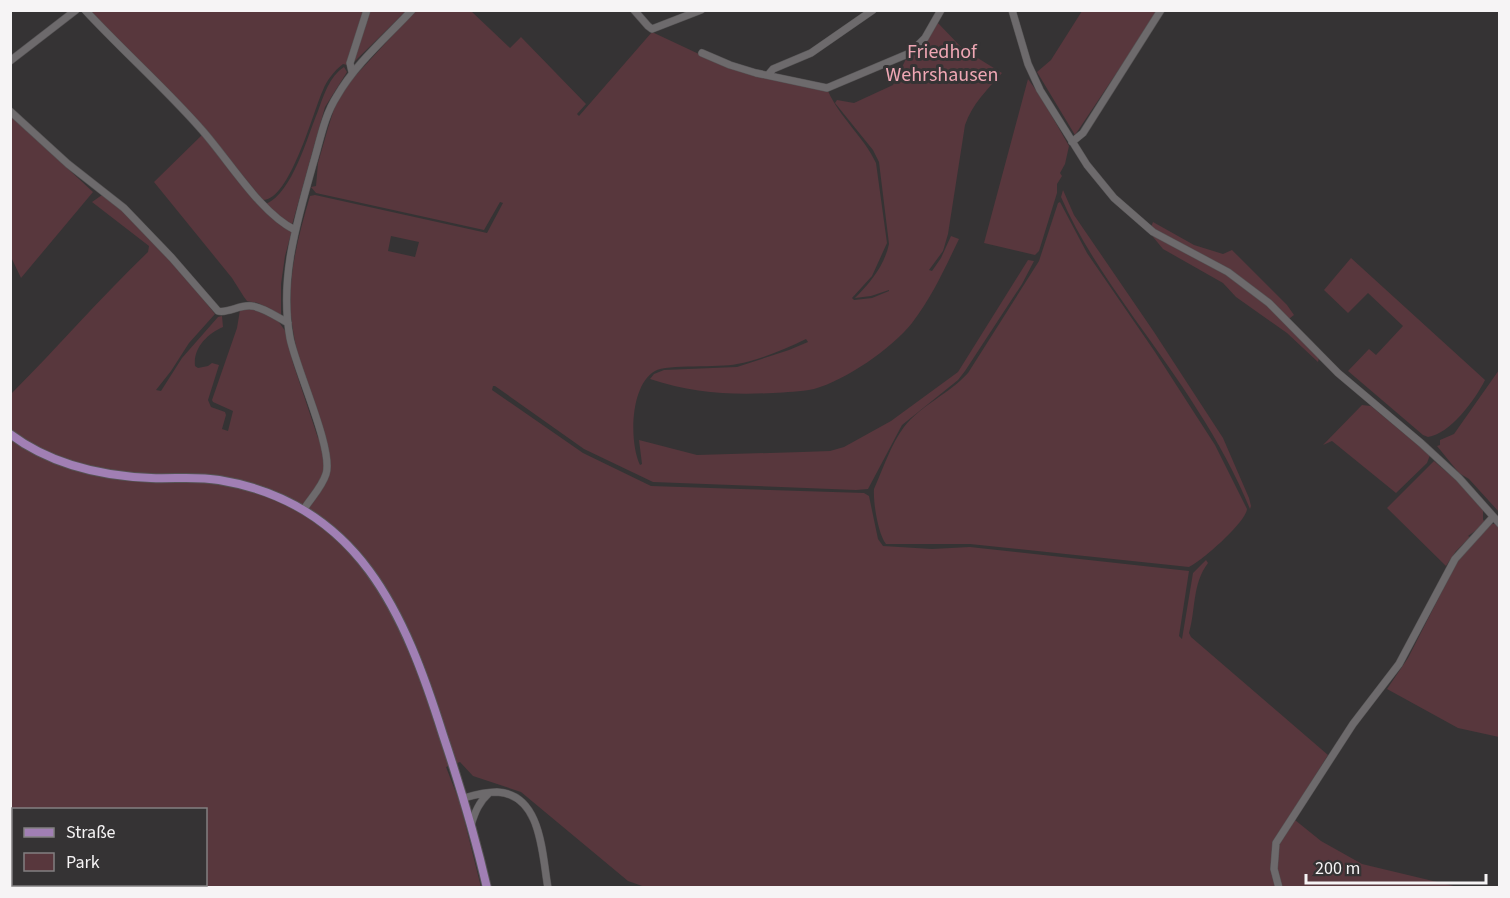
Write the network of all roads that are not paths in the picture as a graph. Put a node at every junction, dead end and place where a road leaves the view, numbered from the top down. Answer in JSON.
{"nodes":[{"id":1,"x":76,"y":10,"type":"edge"},
{"id":2,"x":85,"y":10,"type":"edge"},
{"id":3,"x":367,"y":10,"type":"edge"},
{"id":4,"x":412,"y":10,"type":"edge"},
{"id":5,"x":634,"y":10,"type":"edge"},
{"id":6,"x":701,"y":10,"type":"edge"},
{"id":7,"x":873,"y":10,"type":"edge"},
{"id":8,"x":941,"y":10,"type":"edge"},
{"id":9,"x":1012,"y":10,"type":"edge"},
{"id":10,"x":1161,"y":10,"type":"edge"},
{"id":11,"x":702,"y":53,"type":"dead end"},
{"id":12,"x":10,"y":61,"type":"edge"},
{"id":13,"x":352,"y":72,"type":"junction"},
{"id":14,"x":768,"y":75,"type":"junction"},
{"id":15,"x":10,"y":111,"type":"edge"},
{"id":16,"x":1072,"y":142,"type":"junction"},
{"id":17,"x":295,"y":230,"type":"junction"},
{"id":18,"x":288,"y":323,"type":"junction"},
{"id":19,"x":10,"y":434,"type":"edge"},
{"id":20,"x":304,"y":509,"type":"junction"},
{"id":21,"x":1493,"y":517,"type":"junction"},
{"id":22,"x":1500,"y":525,"type":"edge"},
{"id":23,"x":489,"y":793,"type":"junction"},
{"id":24,"x":464,"y":798,"type":"junction"},
{"id":25,"x":471,"y":825,"type":"junction"},
{"id":26,"x":487,"y":888,"type":"edge"},
{"id":27,"x":548,"y":888,"type":"edge"},
{"id":28,"x":1279,"y":888,"type":"edge"}],
"edges":[{"from":1,"to":12,"type":"street"},
{"from":2,"to":17,"type":"street"},
{"from":3,"to":13,"type":"street"},
{"from":4,"to":13,"type":"street"},
{"from":5,"to":6,"type":"street"},
{"from":7,"to":14,"type":"street"},
{"from":8,"to":14,"type":"street"},
{"from":9,"to":16,"type":"street"},
{"from":10,"to":16,"type":"street"},
{"from":11,"to":14,"type":"street"},
{"from":13,"to":17,"type":"street"},
{"from":15,"to":18,"type":"street"},
{"from":16,"to":21,"type":"street"},
{"from":17,"to":18,"type":"street"},
{"from":18,"to":20,"type":"street"},
{"from":19,"to":20,"type":"main road"},
{"from":20,"to":24,"type":"main road"},
{"from":21,"to":22,"type":"street"},
{"from":21,"to":28,"type":"street"},
{"from":23,"to":24,"type":"street"},
{"from":23,"to":25,"type":"street"},
{"from":23,"to":27,"type":"street"},
{"from":24,"to":25,"type":"main road"},
{"from":25,"to":26,"type":"main road"}]}
